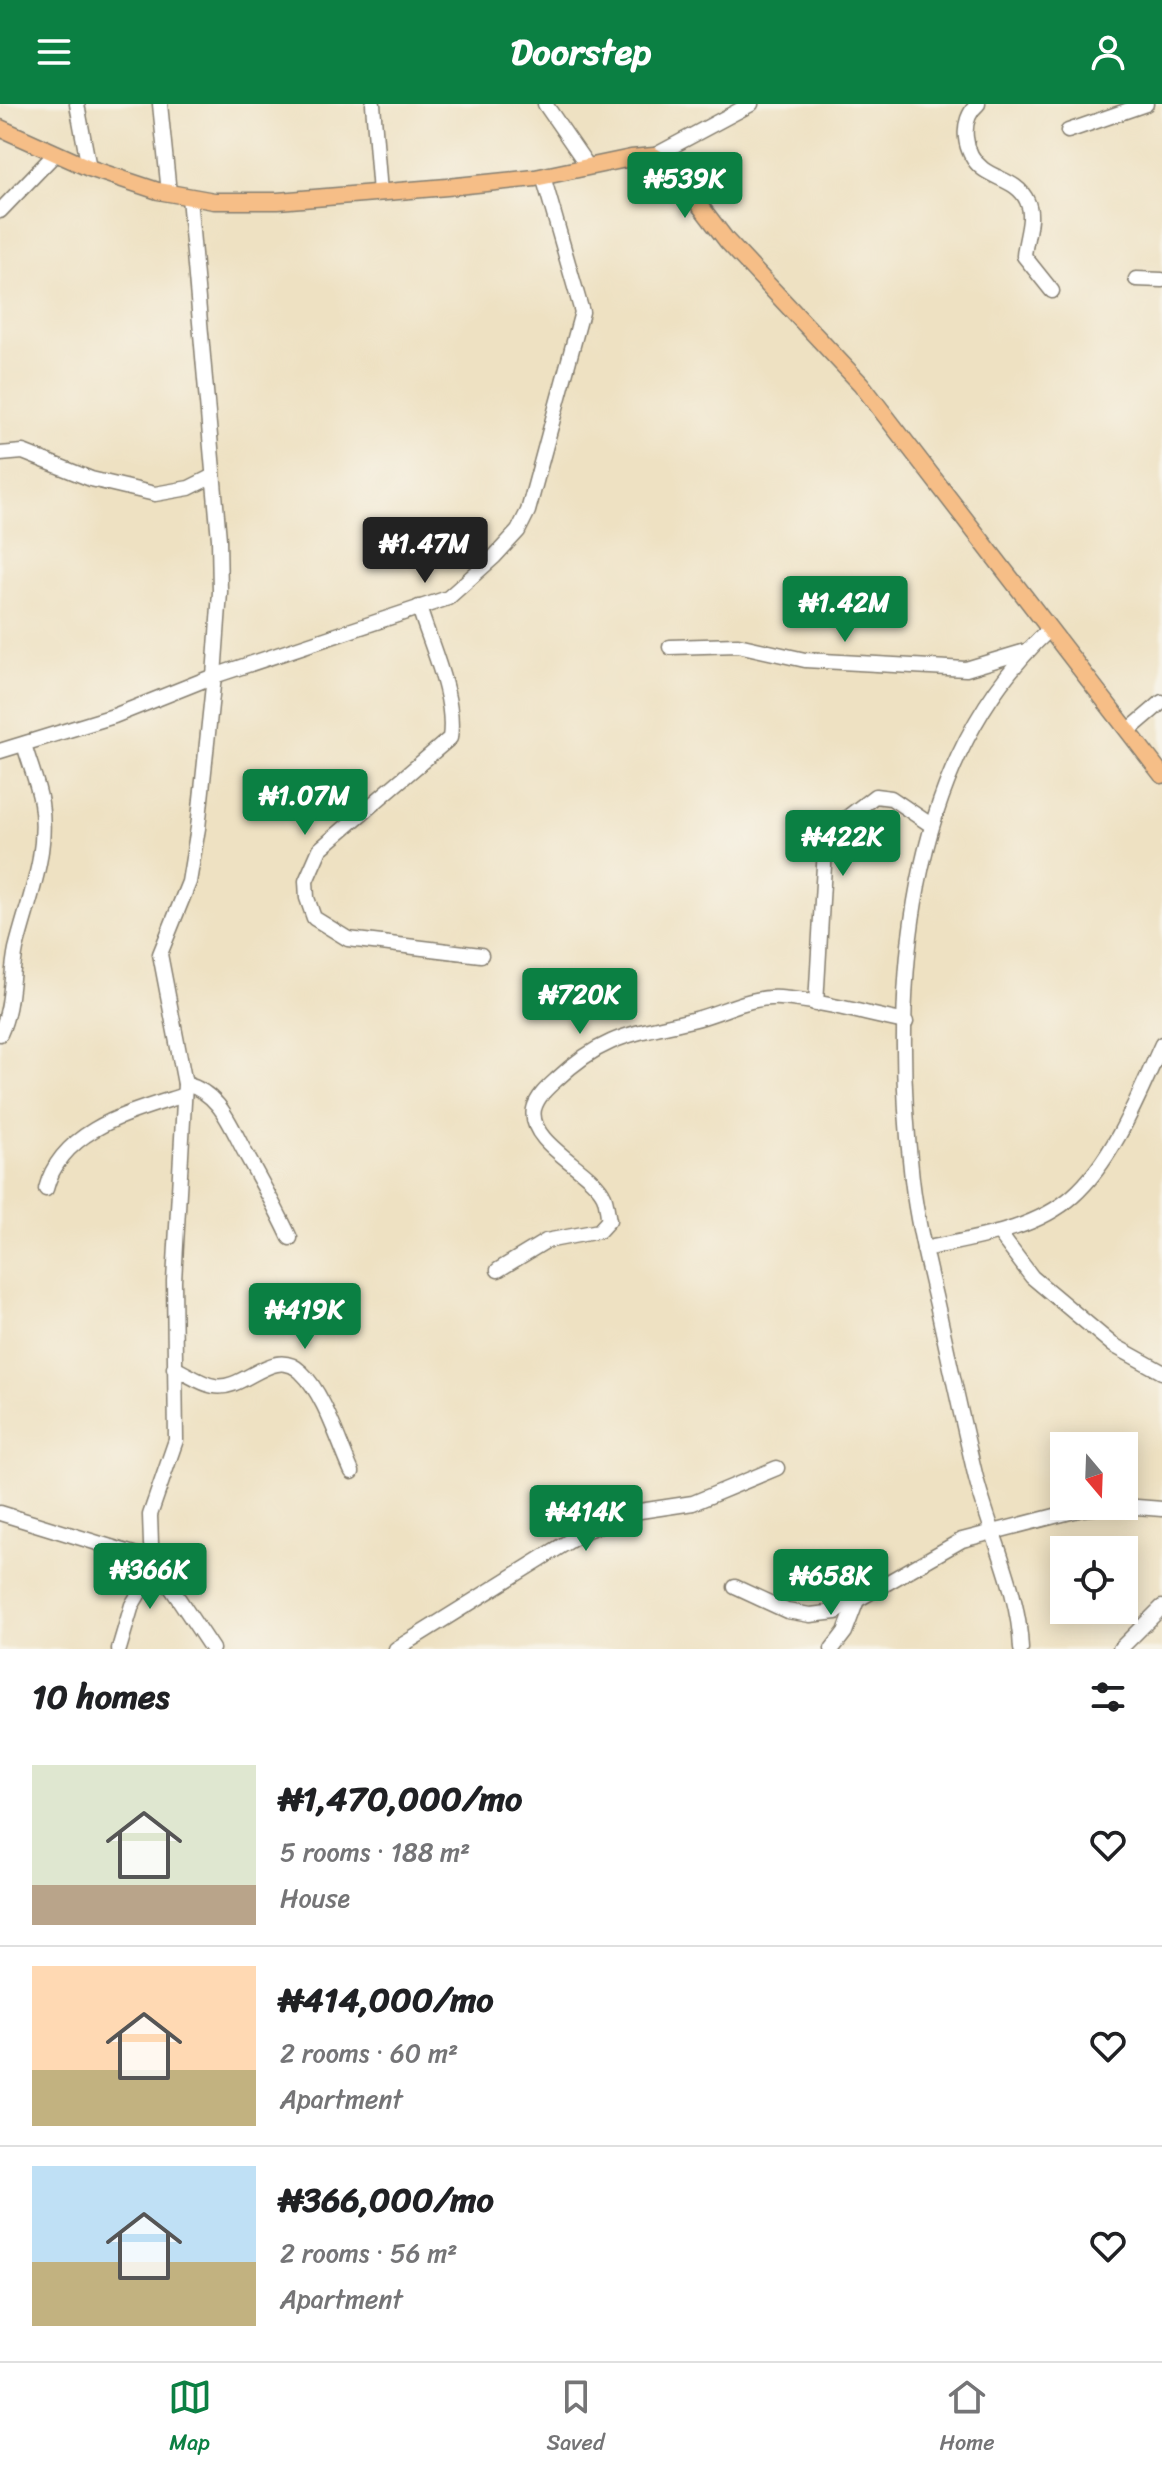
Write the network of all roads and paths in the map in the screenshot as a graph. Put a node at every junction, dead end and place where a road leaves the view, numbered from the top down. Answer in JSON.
{"nodes":[{"id":1,"x":77,"y":104,"type":"edge"},
{"id":2,"x":160,"y":104,"type":"edge"},
{"id":3,"x":373,"y":104,"type":"edge"},
{"id":4,"x":545,"y":104,"type":"edge"},
{"id":5,"x":751,"y":104,"type":"edge"},
{"id":6,"x":978,"y":104,"type":"edge"},
{"id":7,"x":1146,"y":104,"type":"edge"},
{"id":8,"x":0,"y":128,"type":"edge"},
{"id":9,"x":1068,"y":131,"type":"dead end"},
{"id":10,"x":55,"y":154,"type":"junction"},
{"id":11,"x":654,"y":156,"type":"junction"},
{"id":12,"x":587,"y":165,"type":"junction"},
{"id":13,"x":89,"y":168,"type":"junction"},
{"id":14,"x":543,"y":176,"type":"junction"},
{"id":15,"x":169,"y":193,"type":"junction"},
{"id":16,"x":380,"y":193,"type":"junction"},
{"id":17,"x":189,"y":197,"type":"junction"},
{"id":18,"x":0,"y":211,"type":"edge"},
{"id":19,"x":1136,"y":279,"type":"dead end"},
{"id":20,"x":1162,"y":280,"type":"edge"},
{"id":21,"x":1052,"y":291,"type":"dead end"},
{"id":22,"x":0,"y":454,"type":"edge"},
{"id":23,"x":213,"y":476,"type":"junction"},
{"id":24,"x":419,"y":607,"type":"junction"},
{"id":25,"x":1049,"y":630,"type":"junction"},
{"id":26,"x":670,"y":647,"type":"dead end"},
{"id":27,"x":1026,"y":651,"type":"junction"},
{"id":28,"x":214,"y":676,"type":"junction"},
{"id":29,"x":1162,"y":702,"type":"edge"},
{"id":30,"x":1128,"y":731,"type":"junction"},
{"id":31,"x":24,"y":744,"type":"junction"},
{"id":32,"x":0,"y":751,"type":"edge"},
{"id":33,"x":1162,"y":775,"type":"edge"},
{"id":34,"x":931,"y":825,"type":"junction"},
{"id":35,"x":481,"y":955,"type":"dead end"},
{"id":36,"x":816,"y":1004,"type":"junction"},
{"id":37,"x":906,"y":1022,"type":"junction"},
{"id":38,"x":0,"y":1034,"type":"edge"},
{"id":39,"x":1162,"y":1044,"type":"edge"},
{"id":40,"x":184,"y":1090,"type":"junction"},
{"id":41,"x":46,"y":1189,"type":"dead end"},
{"id":42,"x":999,"y":1233,"type":"junction"},
{"id":43,"x":290,"y":1238,"type":"dead end"},
{"id":44,"x":924,"y":1249,"type":"junction"},
{"id":45,"x":498,"y":1270,"type":"dead end"},
{"id":46,"x":174,"y":1368,"type":"junction"},
{"id":47,"x":1162,"y":1372,"type":"edge"},
{"id":48,"x":777,"y":1468,"type":"dead end"},
{"id":49,"x":352,"y":1472,"type":"dead end"},
{"id":50,"x":1138,"y":1507,"type":"edge"},
{"id":51,"x":1162,"y":1509,"type":"edge"},
{"id":52,"x":0,"y":1513,"type":"edge"},
{"id":53,"x":1050,"y":1516,"type":"edge"},
{"id":54,"x":992,"y":1530,"type":"junction"},
{"id":55,"x":154,"y":1562,"type":"junction"},
{"id":56,"x":735,"y":1587,"type":"dead end"},
{"id":57,"x":857,"y":1600,"type":"junction"},
{"id":58,"x":1162,"y":1607,"type":"edge"},
{"id":59,"x":119,"y":1649,"type":"edge"},
{"id":60,"x":212,"y":1649,"type":"edge"},
{"id":61,"x":396,"y":1649,"type":"edge"},
{"id":62,"x":832,"y":1649,"type":"edge"},
{"id":63,"x":1021,"y":1649,"type":"edge"},
{"id":64,"x":1120,"y":1649,"type":"edge"}],
"edges":[{"from":1,"to":13,"type":"street"},
{"from":2,"to":15,"type":"street"},
{"from":3,"to":16,"type":"street"},
{"from":4,"to":12,"type":"street"},
{"from":5,"to":11,"type":"street"},
{"from":6,"to":21,"type":"street"},
{"from":7,"to":9,"type":"street"},
{"from":8,"to":10,"type":"main road"},
{"from":10,"to":13,"type":"main road"},
{"from":10,"to":18,"type":"street"},
{"from":11,"to":12,"type":"main road"},
{"from":11,"to":25,"type":"main road"},
{"from":12,"to":14,"type":"main road"},
{"from":13,"to":15,"type":"main road"},
{"from":14,"to":16,"type":"main road"},
{"from":14,"to":24,"type":"street"},
{"from":15,"to":17,"type":"main road"},
{"from":16,"to":17,"type":"main road"},
{"from":17,"to":23,"type":"street"},
{"from":19,"to":20,"type":"street"},
{"from":22,"to":23,"type":"street"},
{"from":23,"to":28,"type":"street"},
{"from":24,"to":28,"type":"street"},
{"from":24,"to":35,"type":"street"},
{"from":25,"to":27,"type":"street"},
{"from":25,"to":30,"type":"main road"},
{"from":26,"to":27,"type":"street"},
{"from":27,"to":34,"type":"street"},
{"from":28,"to":31,"type":"street"},
{"from":28,"to":40,"type":"street"},
{"from":29,"to":30,"type":"street"},
{"from":30,"to":33,"type":"main road"},
{"from":31,"to":32,"type":"street"},
{"from":31,"to":38,"type":"street"},
{"from":34,"to":36,"type":"street"},
{"from":34,"to":37,"type":"street"},
{"from":36,"to":37,"type":"street"},
{"from":36,"to":45,"type":"street"},
{"from":37,"to":44,"type":"street"},
{"from":39,"to":42,"type":"street"},
{"from":40,"to":41,"type":"street"},
{"from":40,"to":43,"type":"street"},
{"from":40,"to":46,"type":"street"},
{"from":42,"to":44,"type":"street"},
{"from":42,"to":47,"type":"street"},
{"from":44,"to":54,"type":"street"},
{"from":46,"to":49,"type":"street"},
{"from":46,"to":55,"type":"street"},
{"from":48,"to":61,"type":"street"},
{"from":50,"to":51,"type":"street"},
{"from":52,"to":55,"type":"street"},
{"from":53,"to":54,"type":"street"},
{"from":54,"to":57,"type":"street"},
{"from":54,"to":63,"type":"street"},
{"from":55,"to":59,"type":"street"},
{"from":55,"to":60,"type":"street"},
{"from":56,"to":57,"type":"street"},
{"from":57,"to":62,"type":"street"},
{"from":58,"to":64,"type":"street"}]}
